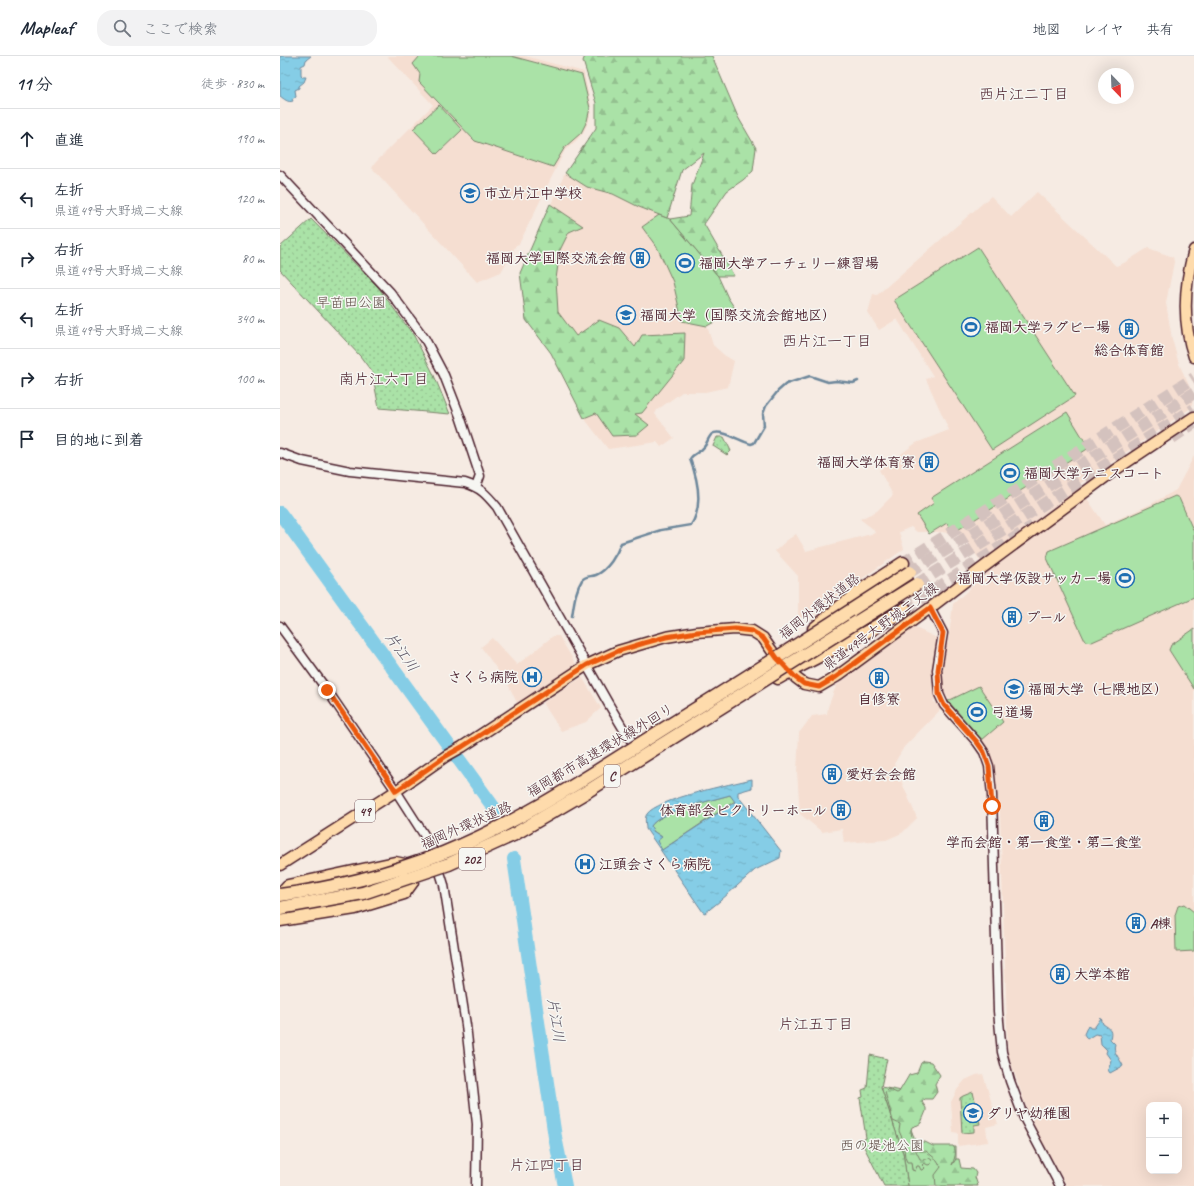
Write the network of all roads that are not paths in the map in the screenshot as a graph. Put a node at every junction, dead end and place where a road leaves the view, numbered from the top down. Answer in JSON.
{"nodes":[{"id":1,"x":280,"y":175,"type":"edge"},
{"id":2,"x":1194,"y":250,"type":"edge"},
{"id":3,"x":1194,"y":357,"type":"edge"},
{"id":4,"x":1194,"y":417,"type":"edge"},
{"id":5,"x":280,"y":453,"type":"edge"},
{"id":6,"x":476,"y":487,"type":"junction"},
{"id":7,"x":907,"y":568,"type":"joint"},
{"id":8,"x":917,"y":584,"type":"tunnel mouth"},
{"id":9,"x":905,"y":608,"type":"tunnel mouth"},
{"id":10,"x":930,"y":608,"type":"junction"},
{"id":11,"x":280,"y":626,"type":"edge"},
{"id":12,"x":777,"y":658,"type":"junction"},
{"id":13,"x":587,"y":665,"type":"junction"},
{"id":14,"x":790,"y":671,"type":"junction"},
{"id":15,"x":636,"y":747,"type":"junction"},
{"id":16,"x":646,"y":760,"type":"junction"},
{"id":17,"x":396,"y":791,"type":"junction"},
{"id":18,"x":435,"y":856,"type":"junction"},
{"id":19,"x":280,"y":865,"type":"edge"},
{"id":20,"x":440,"y":872,"type":"junction"},
{"id":21,"x":412,"y":882,"type":"junction"},
{"id":22,"x":280,"y":895,"type":"edge"},
{"id":23,"x":280,"y":908,"type":"edge"},
{"id":24,"x":280,"y":912,"type":"edge"},
{"id":25,"x":280,"y":920,"type":"edge"},
{"id":26,"x":476,"y":1186,"type":"edge"},
{"id":27,"x":1060,"y":1186,"type":"edge"}],
"edges":[{"from":1,"to":6,"type":"street"},
{"from":2,"to":3,"type":"main road"},
{"from":4,"to":10,"type":"main road","name":"県道49号大野城二丈線","number":"49"},
{"from":5,"to":6,"type":"street"},
{"from":6,"to":13,"type":"street"},
{"from":7,"to":12,"type":"highway","name":"福岡外環状道路","number":"202"},
{"from":7,"to":22,"type":"highway","name":"福岡都市高速環状線外回り","number":"C","bridge":true},
{"from":8,"to":23,"type":"highway","number":"C","bridge":true},
{"from":9,"to":14,"type":"highway","number":"202"},
{"from":10,"to":14,"type":"main road","name":"県道49号大野城二丈線","number":"49"},
{"from":10,"to":27,"type":"street"},
{"from":11,"to":17,"type":"street"},
{"from":12,"to":13,"type":"main road","name":"県道49号大野城二丈線","number":"49"},
{"from":12,"to":14,"type":"main road","name":"県道49号大野城二丈線","number":"49"},
{"from":12,"to":15,"type":"highway","name":"福岡外環状道路","number":"202"},
{"from":13,"to":15,"type":"street"},
{"from":13,"to":17,"type":"main road","name":"県道49号大野城二丈線","number":"49"},
{"from":14,"to":16,"type":"highway","number":"202"},
{"from":15,"to":16,"type":"street"},
{"from":15,"to":18,"type":"highway","name":"福岡外環状道路","number":"202"},
{"from":16,"to":20,"type":"highway","number":"202"},
{"from":17,"to":18,"type":"street"},
{"from":17,"to":19,"type":"main road","name":"県道49号大野城二丈線","number":"49"},
{"from":18,"to":20,"type":"street"},
{"from":18,"to":22,"type":"highway","name":"福岡外環状道路","number":"202"},
{"from":20,"to":21,"type":"highway","number":"202"},
{"from":20,"to":26,"type":"street"},
{"from":21,"to":24,"type":"highway","number":"202"},
{"from":21,"to":25,"type":"highway"}]}
